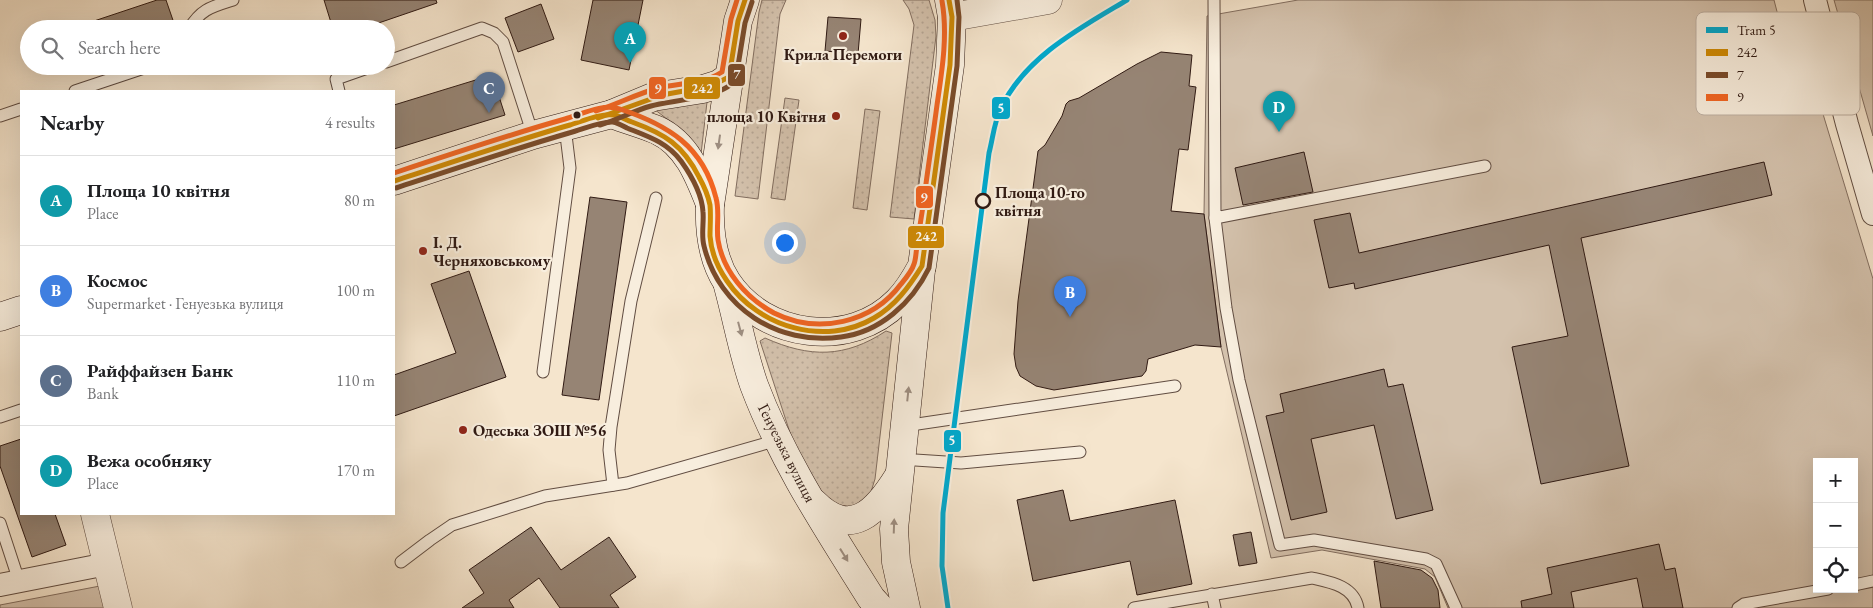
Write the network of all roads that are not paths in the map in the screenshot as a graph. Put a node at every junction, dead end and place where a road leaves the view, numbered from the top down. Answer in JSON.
{"nodes":[{"id":1,"x":233,"y":0,"type":"edge"},
{"id":2,"x":1048,"y":0,"type":"edge"},
{"id":3,"x":1214,"y":0,"type":"edge"},
{"id":4,"x":737,"y":7,"type":"edge"},
{"id":5,"x":950,"y":8,"type":"edge"},
{"id":6,"x":194,"y":20,"type":"edge"},
{"id":7,"x":395,"y":59,"type":"edge"},
{"id":8,"x":123,"y":75,"type":"edge"},
{"id":9,"x":347,"y":75,"type":"edge"},
{"id":10,"x":729,"y":77,"type":"junction"},
{"id":11,"x":78,"y":90,"type":"edge"},
{"id":12,"x":339,"y":90,"type":"edge"},
{"id":13,"x":20,"y":109,"type":"edge"},
{"id":14,"x":612,"y":114,"type":"junction"},
{"id":15,"x":1845,"y":115,"type":"edge"},
{"id":16,"x":0,"y":116,"type":"edge"},
{"id":17,"x":565,"y":127,"type":"junction"},
{"id":18,"x":533,"y":135,"type":"junction"},
{"id":19,"x":1485,"y":166,"type":"dead end"},
{"id":20,"x":395,"y":181,"type":"edge"},
{"id":21,"x":656,"y":198,"type":"dead end"},
{"id":22,"x":710,"y":205,"type":"junction"},
{"id":23,"x":1873,"y":214,"type":"edge"},
{"id":24,"x":1214,"y":218,"type":"junction"},
{"id":25,"x":922,"y":266,"type":"junction"},
{"id":26,"x":727,"y":282,"type":"junction"},
{"id":27,"x":20,"y":310,"type":"edge"},
{"id":28,"x":0,"y":317,"type":"edge"},
{"id":29,"x":543,"y":372,"type":"dead end"},
{"id":30,"x":1175,"y":386,"type":"dead end"},
{"id":31,"x":20,"y":410,"type":"edge"},
{"id":32,"x":0,"y":417,"type":"edge"},
{"id":33,"x":904,"y":426,"type":"junction"},
{"id":34,"x":778,"y":440,"type":"junction"},
{"id":35,"x":1080,"y":452,"type":"dead end"},
{"id":36,"x":899,"y":468,"type":"junction"},
{"id":37,"x":613,"y":485,"type":"junction"},
{"id":38,"x":802,"y":487,"type":"junction"},
{"id":39,"x":95,"y":515,"type":"edge"},
{"id":40,"x":0,"y":523,"type":"edge"},
{"id":41,"x":401,"y":562,"type":"dead end"},
{"id":42,"x":107,"y":564,"type":"junction"},
{"id":43,"x":1873,"y":581,"type":"edge"},
{"id":44,"x":10,"y":583,"type":"edge"},
{"id":45,"x":1858,"y":584,"type":"edge"},
{"id":46,"x":1813,"y":592,"type":"edge"},
{"id":47,"x":1212,"y":594,"type":"junction"},
{"id":48,"x":118,"y":608,"type":"edge"},
{"id":49,"x":880,"y":608,"type":"edge"},
{"id":50,"x":906,"y":608,"type":"edge"},
{"id":51,"x":1134,"y":608,"type":"edge"},
{"id":52,"x":1215,"y":608,"type":"edge"},
{"id":53,"x":1358,"y":608,"type":"edge"},
{"id":54,"x":1456,"y":608,"type":"edge"},
{"id":55,"x":1738,"y":608,"type":"edge"}],
"edges":[{"from":1,"to":6,"type":"lane"},
{"from":2,"to":5,"type":"main road"},
{"from":3,"to":24,"type":"lane"},
{"from":4,"to":10,"type":"main road"},
{"from":5,"to":25,"type":"main road"},
{"from":7,"to":18,"type":"lane"},
{"from":8,"to":11,"type":"lane"},
{"from":9,"to":12,"type":"lane"},
{"from":10,"to":14,"type":"main road"},
{"from":10,"to":22,"type":"main road","one_way":true},
{"from":13,"to":16,"type":"lane"},
{"from":14,"to":17,"type":"main road"},
{"from":14,"to":22,"type":"main road"},
{"from":15,"to":23,"type":"street"},
{"from":17,"to":18,"type":"main road"},
{"from":17,"to":29,"type":"lane"},
{"from":18,"to":20,"type":"main road"},
{"from":19,"to":24,"type":"lane"},
{"from":21,"to":37,"type":"lane"},
{"from":22,"to":26,"type":"main road"},
{"from":24,"to":54,"type":"lane"},
{"from":25,"to":26,"type":"main road"},
{"from":33,"to":25,"type":"main road","one_way":true},
{"from":26,"to":34,"type":"main road","name":"Генуезька вулиця","one_way":true},
{"from":27,"to":28,"type":"main road"},
{"from":30,"to":33,"type":"lane"},
{"from":31,"to":32,"type":"lane"},
{"from":33,"to":36,"type":"main road"},
{"from":34,"to":37,"type":"lane"},
{"from":34,"to":38,"type":"main road","name":"Генуезька вулиця"},
{"from":35,"to":36,"type":"lane"},
{"from":36,"to":38,"type":"main road"},
{"from":50,"to":36,"type":"main road","one_way":true},
{"from":37,"to":41,"type":"lane"},
{"from":38,"to":49,"type":"main road","name":"Генуезька вулиця","one_way":true},
{"from":39,"to":42,"type":"main road"},
{"from":40,"to":44,"type":"lane"},
{"from":42,"to":44,"type":"street"},
{"from":42,"to":48,"type":"main road"},
{"from":43,"to":45,"type":"lane"},
{"from":46,"to":55,"type":"lane"},
{"from":47,"to":51,"type":"lane"},
{"from":47,"to":52,"type":"lane"},
{"from":47,"to":53,"type":"lane"}]}
